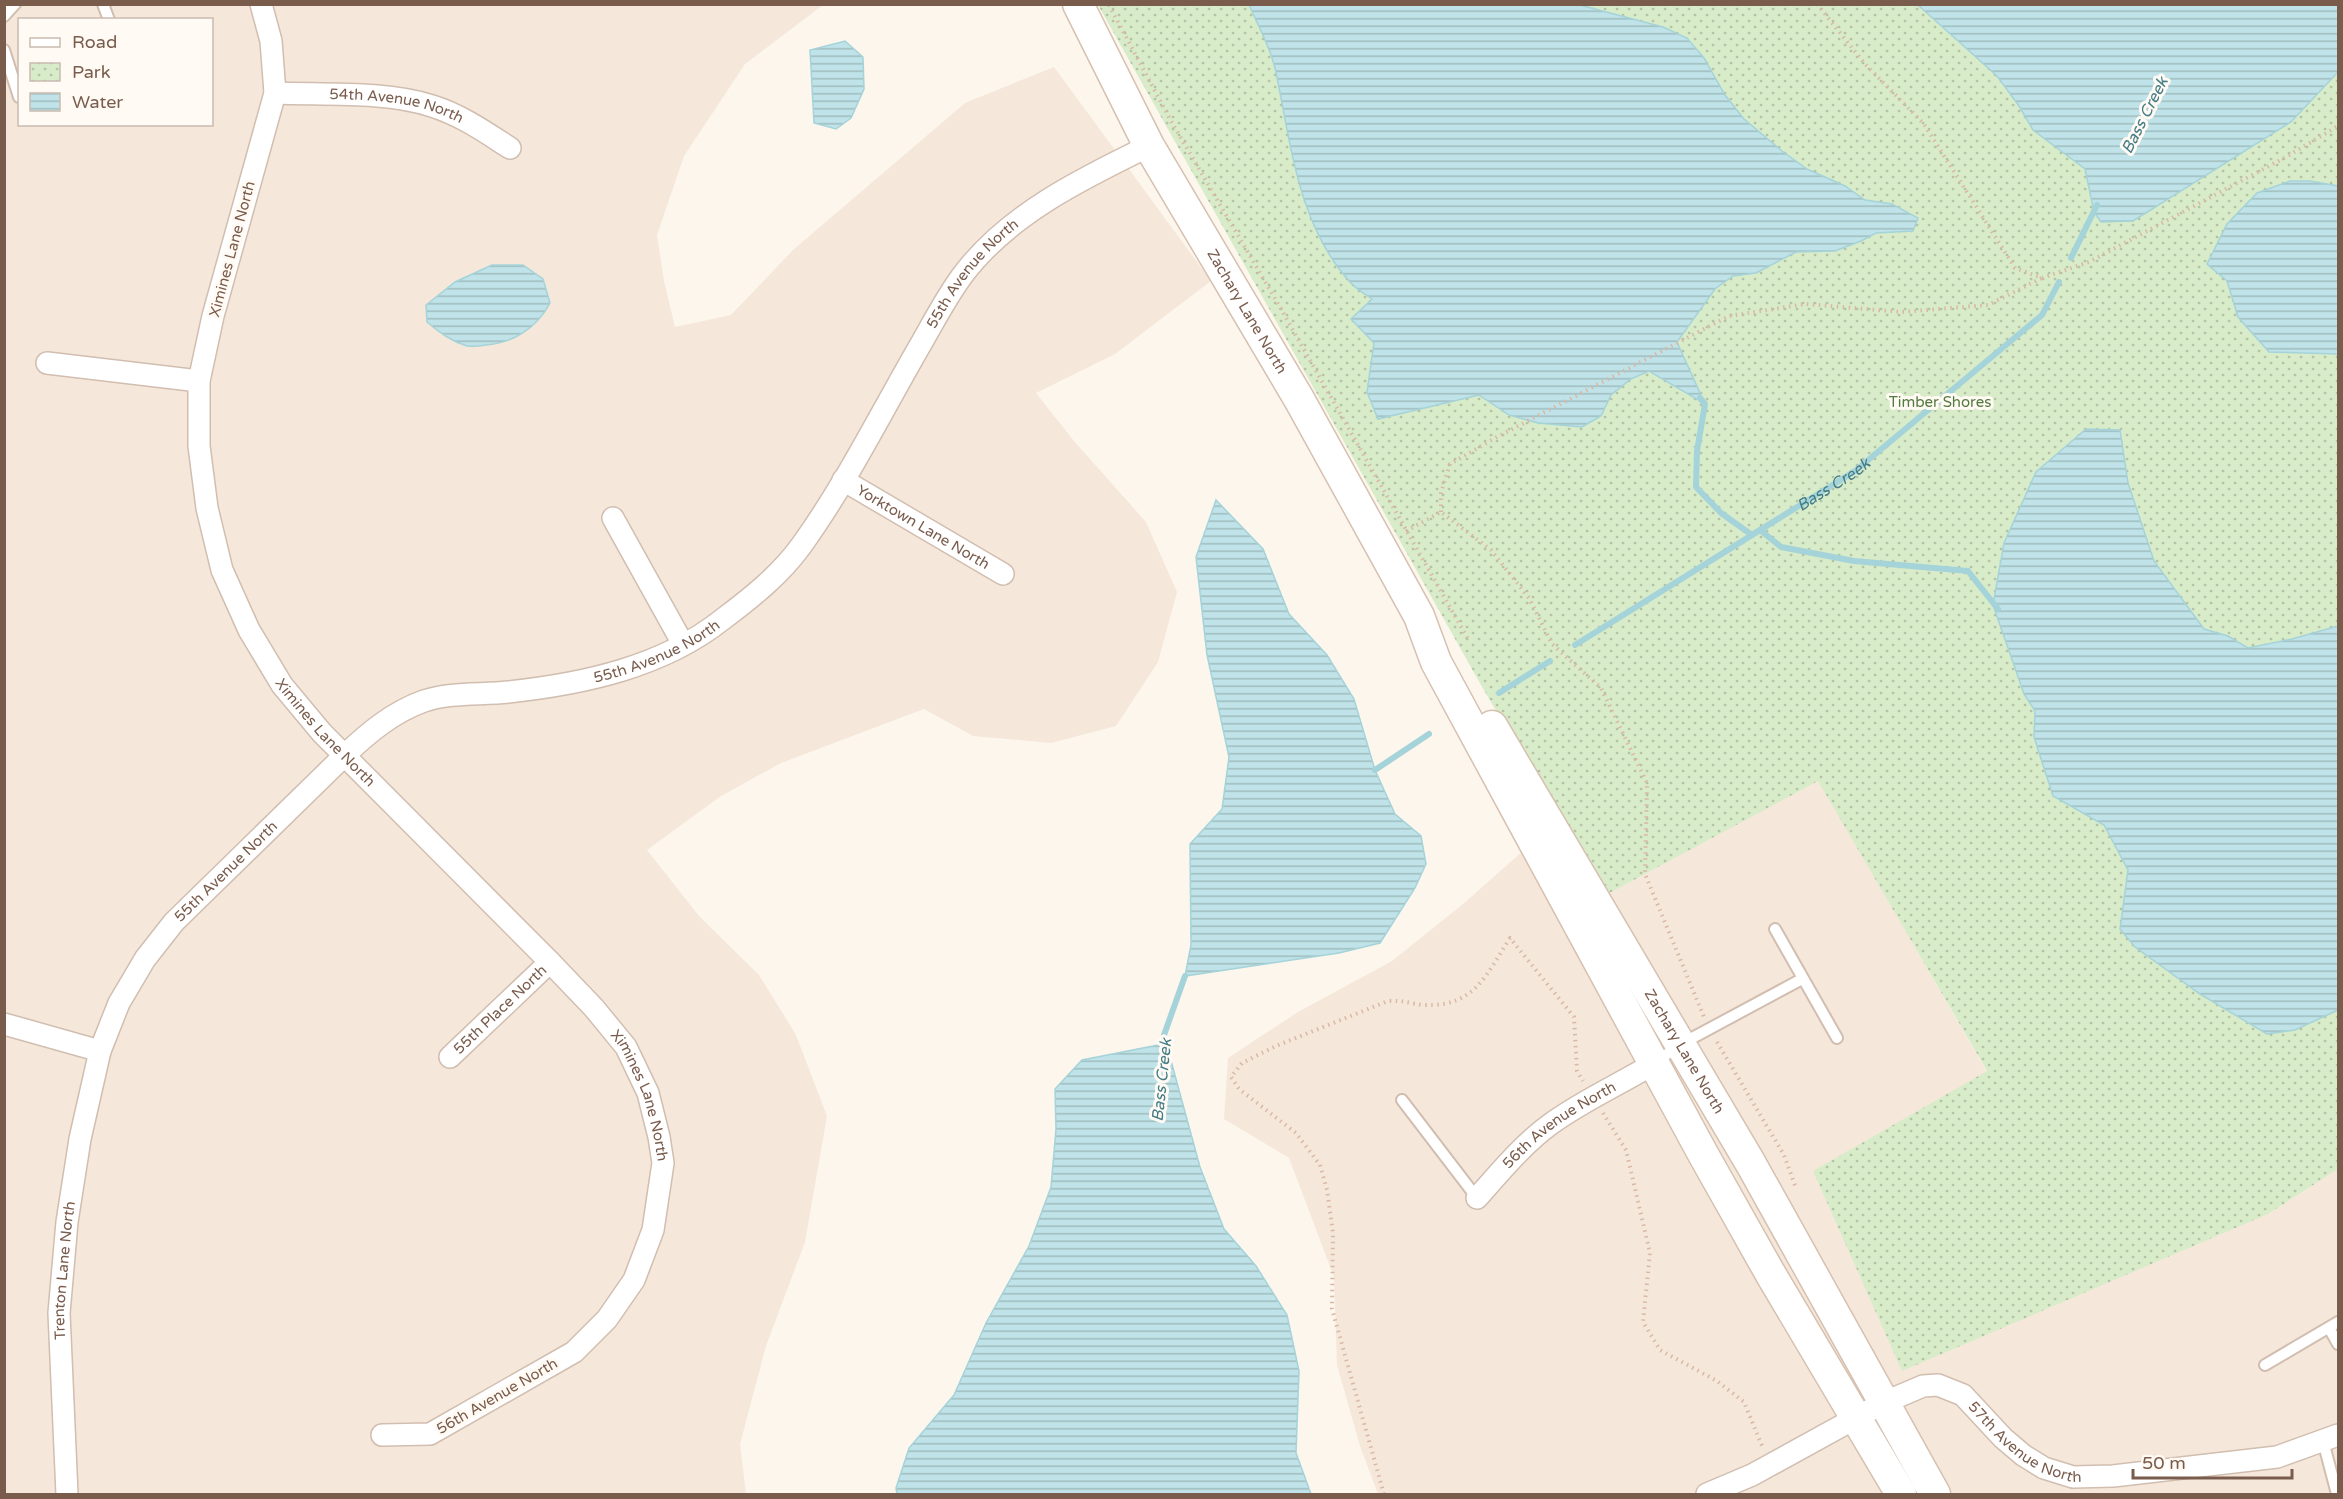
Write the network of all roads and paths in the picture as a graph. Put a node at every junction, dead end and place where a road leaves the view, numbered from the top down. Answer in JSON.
{"nodes":[{"id":1,"x":15,"y":4,"type":"edge"},
{"id":2,"x":261,"y":4,"type":"edge"},
{"id":3,"x":1078,"y":4,"type":"edge"},
{"id":4,"x":1109,"y":4,"type":"edge"},
{"id":5,"x":1817,"y":4,"type":"edge"},
{"id":6,"x":4,"y":16,"type":"edge"},
{"id":7,"x":4,"y":50,"type":"edge"},
{"id":8,"x":275,"y":93,"type":"junction"},
{"id":9,"x":18,"y":94,"type":"edge"},
{"id":10,"x":2338,"y":126,"type":"edge"},
{"id":11,"x":1149,"y":146,"type":"junction"},
{"id":12,"x":510,"y":148,"type":"dead end"},
{"id":13,"x":2042,"y":278,"type":"junction"},
{"id":14,"x":47,"y":363,"type":"dead end"},
{"id":15,"x":199,"y":381,"type":"junction"},
{"id":16,"x":843,"y":480,"type":"junction"},
{"id":17,"x":1441,"y":512,"type":"junction"},
{"id":18,"x":614,"y":518,"type":"dead end"},
{"id":19,"x":1406,"y":531,"type":"junction"},
{"id":20,"x":1003,"y":574,"type":"dead end"},
{"id":21,"x":1419,"y":616,"type":"junction"},
{"id":22,"x":1468,"y":639,"type":"dead end"},
{"id":23,"x":683,"y":644,"type":"junction"},
{"id":24,"x":345,"y":755,"type":"junction"},
{"id":25,"x":1775,"y":929,"type":"dead end"},
{"id":26,"x":549,"y":962,"type":"junction"},
{"id":27,"x":1802,"y":979,"type":"junction"},
{"id":28,"x":4,"y":1024,"type":"edge"},
{"id":29,"x":1709,"y":1029,"type":"junction"},
{"id":30,"x":1837,"y":1038,"type":"dead end"},
{"id":31,"x":1681,"y":1044,"type":"junction"},
{"id":32,"x":100,"y":1051,"type":"junction"},
{"id":33,"x":450,"y":1057,"type":"dead end"},
{"id":34,"x":1653,"y":1064,"type":"junction"},
{"id":35,"x":1402,"y":1100,"type":"dead end"},
{"id":36,"x":1798,"y":1196,"type":"dead end"},
{"id":37,"x":1477,"y":1198,"type":"joint"},
{"id":38,"x":2334,"y":1325,"type":"edge"},
{"id":39,"x":2338,"y":1344,"type":"edge"},
{"id":40,"x":574,"y":1352,"type":"joint"},
{"id":41,"x":2265,"y":1365,"type":"dead end"},
{"id":42,"x":1883,"y":1403,"type":"junction"},
{"id":43,"x":1856,"y":1417,"type":"junction"},
{"id":44,"x":382,"y":1435,"type":"dead end"},
{"id":45,"x":2331,"y":1438,"type":"edge"},
{"id":46,"x":66,"y":1494,"type":"edge"},
{"id":47,"x":1707,"y":1494,"type":"edge"},
{"id":48,"x":1901,"y":1494,"type":"edge"},
{"id":49,"x":1935,"y":1494,"type":"edge"},
{"id":50,"x":2337,"y":1494,"type":"edge"}],
"edges":[{"from":1,"to":6,"type":"lane"},
{"from":2,"to":8,"type":"street","name":"Ximines Lane North"},
{"from":3,"to":11,"type":"street","name":"Zachary Lane North"},
{"from":4,"to":19,"type":"path"},
{"from":5,"to":13,"type":"path"},
{"from":7,"to":9,"type":"lane"},
{"from":8,"to":12,"type":"street","name":"54th Avenue North"},
{"from":8,"to":15,"type":"street","name":"Ximines Lane North"},
{"from":10,"to":13,"type":"path"},
{"from":11,"to":16,"type":"street","name":"55th Avenue North"},
{"from":11,"to":21,"type":"street","name":"Zachary Lane North"},
{"from":13,"to":17,"type":"path"},
{"from":14,"to":15,"type":"street"},
{"from":15,"to":24,"type":"street","name":"Ximines Lane North"},
{"from":16,"to":20,"type":"street","name":"Yorktown Lane North"},
{"from":16,"to":23,"type":"street","name":"55th Avenue North"},
{"from":17,"to":19,"type":"path"},
{"from":17,"to":29,"type":"path"},
{"from":18,"to":23,"type":"street"},
{"from":19,"to":22,"type":"path"},
{"from":21,"to":31,"type":"street","name":"Zachary Lane North"},
{"from":21,"to":34,"type":"street","name":"Zachary Lane North"},
{"from":23,"to":24,"type":"street","name":"55th Avenue North"},
{"from":24,"to":26,"type":"street","name":"Ximines Lane North"},
{"from":24,"to":32,"type":"street","name":"55th Avenue North"},
{"from":25,"to":27,"type":"lane"},
{"from":26,"to":33,"type":"street","name":"55th Place North"},
{"from":26,"to":40,"type":"street","name":"Ximines Lane North"},
{"from":27,"to":29,"type":"lane"},
{"from":27,"to":30,"type":"lane"},
{"from":28,"to":32,"type":"street"},
{"from":29,"to":31,"type":"lane"},
{"from":29,"to":36,"type":"path"},
{"from":31,"to":34,"type":"lane"},
{"from":31,"to":42,"type":"street","name":"Zachary Lane North"},
{"from":32,"to":46,"type":"street","name":"Trenton Lane North"},
{"from":34,"to":37,"type":"street","name":"56th Avenue North"},
{"from":34,"to":43,"type":"street","name":"Zachary Lane North"},
{"from":35,"to":37,"type":"lane"},
{"from":38,"to":39,"type":"lane"},
{"from":38,"to":41,"type":"lane"},
{"from":40,"to":44,"type":"street","name":"56th Avenue North"},
{"from":42,"to":43,"type":"street","name":"57th Avenue North"},
{"from":42,"to":45,"type":"street","name":"57th Avenue North"},
{"from":42,"to":49,"type":"street","name":"Zachary Lane North"},
{"from":43,"to":47,"type":"street","name":"57th Avenue North"},
{"from":43,"to":48,"type":"street","name":"Zachary Lane North"},
{"from":45,"to":50,"type":"lane"}]}
